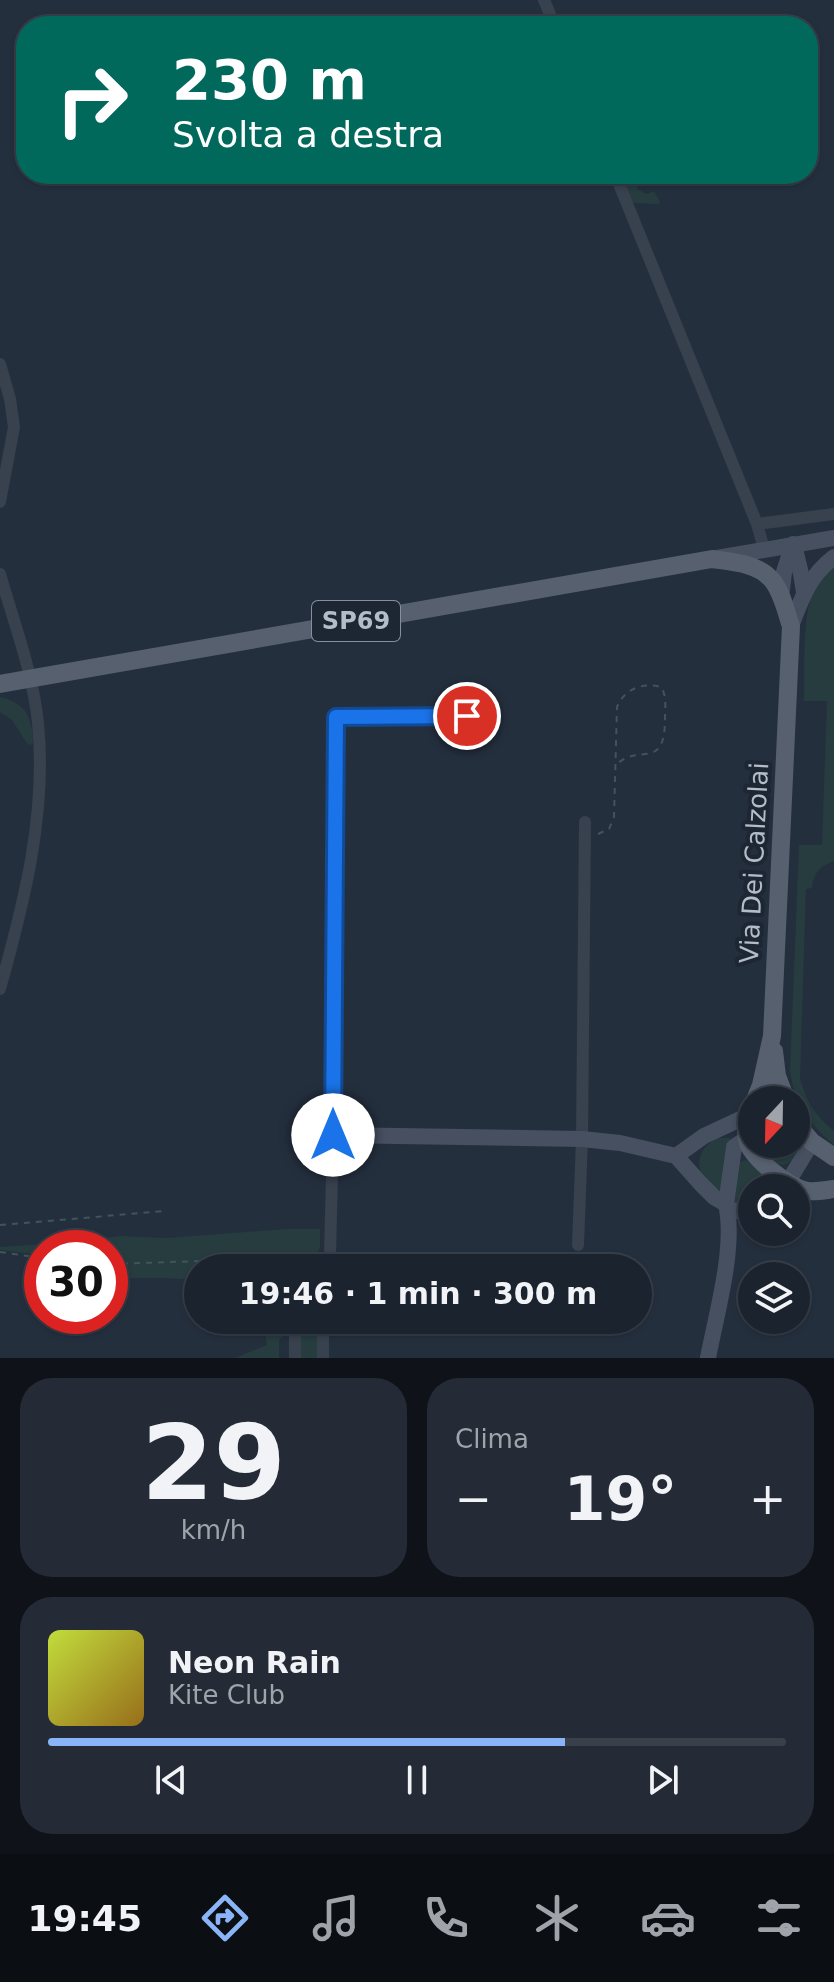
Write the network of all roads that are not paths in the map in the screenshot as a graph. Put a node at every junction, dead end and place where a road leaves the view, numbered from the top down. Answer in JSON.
{"nodes":[{"id":1,"x":619,"y":184,"type":"edge"},
{"id":2,"x":0,"y":364,"type":"edge"},
{"id":3,"x":0,"y":502,"type":"edge"},
{"id":4,"x":834,"y":514,"type":"edge"},
{"id":5,"x":757,"y":524,"type":"junction"},
{"id":6,"x":834,"y":538,"type":"edge"},
{"id":7,"x":793,"y":544,"type":"junction"},
{"id":8,"x":764,"y":549,"type":"junction"},
{"id":9,"x":834,"y":557,"type":"edge"},
{"id":10,"x":712,"y":559,"type":"junction"},
{"id":11,"x":0,"y":574,"type":"edge"},
{"id":12,"x":804,"y":592,"type":"junction"},
{"id":13,"x":781,"y":598,"type":"junction"},
{"id":14,"x":791,"y":626,"type":"junction"},
{"id":15,"x":30,"y":679,"type":"junction"},
{"id":16,"x":0,"y":684,"type":"edge"},
{"id":17,"x":467,"y":716,"type":"dead end"},
{"id":18,"x":585,"y":829,"type":"road end"},
{"id":19,"x":0,"y":989,"type":"edge"},
{"id":20,"x":772,"y":1036,"type":"junction"},
{"id":21,"x":761,"y":1086,"type":"edge"},
{"id":22,"x":781,"y":1086,"type":"edge"},
{"id":23,"x":738,"y":1115,"type":"edge"},
{"id":24,"x":333,"y":1135,"type":"junction"},
{"id":25,"x":582,"y":1139,"type":"junction"},
{"id":26,"x":810,"y":1140,"type":"edge"},
{"id":27,"x":812,"y":1142,"type":"junction"},
{"id":28,"x":738,"y":1144,"type":"edge"},
{"id":29,"x":676,"y":1156,"type":"junction"},
{"id":30,"x":834,"y":1157,"type":"edge"},
{"id":31,"x":758,"y":1158,"type":"edge"},
{"id":32,"x":774,"y":1174,"type":"edge"},
{"id":33,"x":792,"y":1174,"type":"edge"},
{"id":34,"x":834,"y":1189,"type":"edge"},
{"id":35,"x":810,"y":1191,"type":"edge"},
{"id":36,"x":727,"y":1208,"type":"junction"},
{"id":37,"x":738,"y":1210,"type":"edge"},
{"id":38,"x":578,"y":1245,"type":"dead end"},
{"id":39,"x":329,"y":1254,"type":"edge"},
{"id":40,"x":295,"y":1334,"type":"edge"},
{"id":41,"x":323,"y":1334,"type":"edge"},
{"id":42,"x":295,"y":1358,"type":"edge"},
{"id":43,"x":323,"y":1358,"type":"edge"},
{"id":44,"x":708,"y":1358,"type":"edge"}],
"edges":[{"from":1,"to":5,"type":"street"},
{"from":2,"to":3,"type":"street"},
{"from":4,"to":5,"type":"street"},
{"from":5,"to":8,"type":"street"},
{"from":6,"to":7,"type":"street"},
{"from":7,"to":8,"type":"street","number":"SP69"},
{"from":7,"to":12,"type":"street"},
{"from":7,"to":13,"type":"street"},
{"from":8,"to":10,"type":"street","number":"SP69"},
{"from":9,"to":12,"type":"street"},
{"from":10,"to":13,"type":"main road"},
{"from":10,"to":15,"type":"main road","number":"SP69"},
{"from":11,"to":15,"type":"street"},
{"from":12,"to":14,"type":"street"},
{"from":13,"to":14,"type":"main road"},
{"from":14,"to":20,"type":"main road","name":"Via Dei Calzolai"},
{"from":15,"to":16,"type":"main road","number":"SP69"},
{"from":15,"to":19,"type":"street"},
{"from":17,"to":24,"type":"street"},
{"from":18,"to":25,"type":"street"},
{"from":20,"to":21,"type":"main road","name":"Via Dei Calzolai"},
{"from":20,"to":22,"type":"main road"},
{"from":23,"to":29,"type":"street"},
{"from":24,"to":25,"type":"street"},
{"from":24,"to":39,"type":"street"},
{"from":25,"to":29,"type":"street"},
{"from":25,"to":38,"type":"street"},
{"from":26,"to":27,"type":"main road"},
{"from":27,"to":30,"type":"main road"},
{"from":27,"to":33,"type":"street"},
{"from":28,"to":36,"type":"street"},
{"from":29,"to":36,"type":"street"},
{"from":31,"to":32,"type":"main road"},
{"from":34,"to":35,"type":"main road"},
{"from":36,"to":37,"type":"street"},
{"from":36,"to":44,"type":"street"},
{"from":40,"to":42,"type":"street"},
{"from":41,"to":43,"type":"street"}]}
